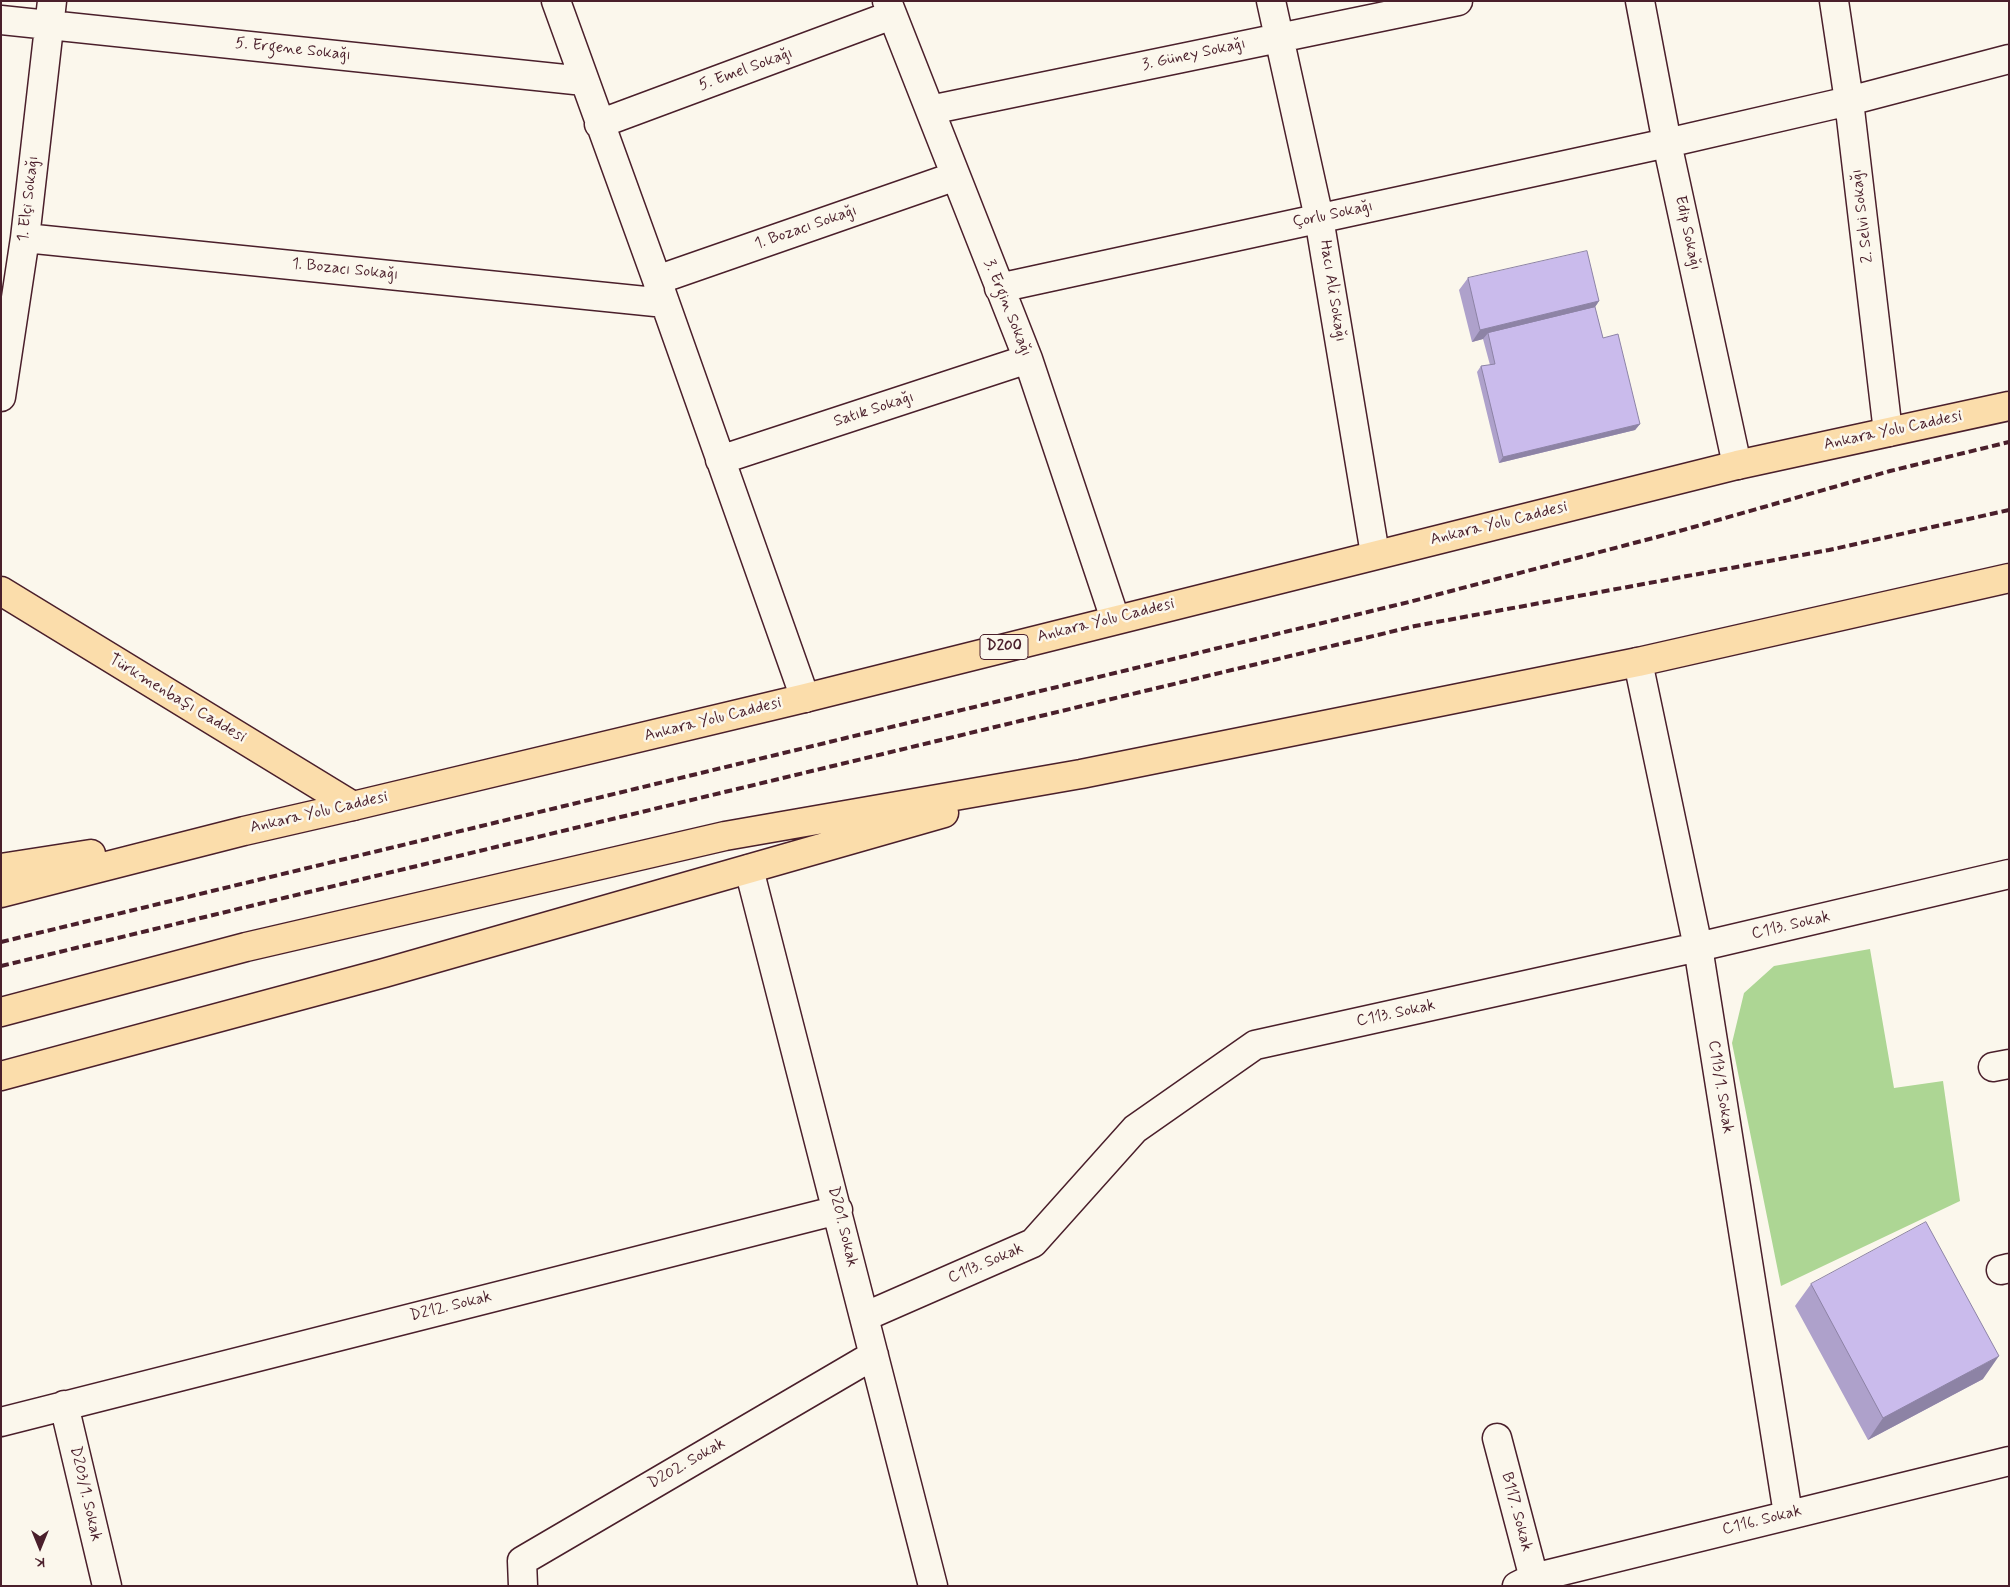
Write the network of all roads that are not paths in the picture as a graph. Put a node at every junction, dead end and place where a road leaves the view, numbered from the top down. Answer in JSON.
{"nodes":[{"id":1,"x":556,"y":1,"type":"edge"},
{"id":2,"x":1271,"y":1,"type":"edge"},
{"id":3,"x":1458,"y":1,"type":"edge"},
{"id":4,"x":1640,"y":1,"type":"edge"},
{"id":5,"x":1834,"y":1,"type":"edge"},
{"id":6,"x":889,"y":8,"type":"edge"},
{"id":7,"x":50,"y":13,"type":"edge"},
{"id":8,"x":1,"y":20,"type":"edge"},
{"id":9,"x":1279,"y":37,"type":"junction"},
{"id":10,"x":2009,"y":59,"type":"edge"},
{"id":11,"x":584,"y":81,"type":"junction"},
{"id":12,"x":1849,"y":101,"type":"junction"},
{"id":13,"x":930,"y":110,"type":"junction"},
{"id":14,"x":599,"y":124,"type":"junction"},
{"id":15,"x":1667,"y":143,"type":"junction"},
{"id":16,"x":956,"y":176,"type":"junction"},
{"id":17,"x":1319,"y":218,"type":"junction"},
{"id":18,"x":25,"y":238,"type":"junction"},
{"id":19,"x":999,"y":288,"type":"junction"},
{"id":20,"x":661,"y":292,"type":"junction"},
{"id":21,"x":1028,"y":360,"type":"junction"},
{"id":22,"x":1,"y":397,"type":"edge"},
{"id":23,"x":2009,"y":406,"type":"edge"},
{"id":24,"x":1888,"y":432,"type":"junction"},
{"id":25,"x":720,"y":460,"type":"junction"},
{"id":26,"x":1738,"y":465,"type":"junction"},
{"id":27,"x":1375,"y":554,"type":"junction"},
{"id":28,"x":2009,"y":578,"type":"edge"},
{"id":29,"x":1,"y":591,"type":"edge"},
{"id":30,"x":1115,"y":619,"type":"junction"},
{"id":31,"x":1638,"y":662,"type":"junction"},
{"id":32,"x":805,"y":698,"type":"junction"},
{"id":33,"x":1081,"y":774,"type":"junction"},
{"id":34,"x":354,"y":806,"type":"junction"},
{"id":35,"x":244,"y":831,"type":"junction"},
{"id":36,"x":1,"y":868,"type":"edge"},
{"id":37,"x":749,"y":869,"type":"junction"},
{"id":38,"x":2009,"y":874,"type":"edge"},
{"id":39,"x":1,"y":893,"type":"edge"},
{"id":40,"x":1698,"y":948,"type":"junction"},
{"id":41,"x":1,"y":1012,"type":"edge"},
{"id":42,"x":1,"y":1076,"type":"edge"},
{"id":43,"x":838,"y":1210,"type":"junction"},
{"id":44,"x":864,"y":1317,"type":"junction"},
{"id":45,"x":874,"y":1355,"type":"junction"},
{"id":46,"x":64,"y":1405,"type":"junction"},
{"id":47,"x":1,"y":1422,"type":"edge"},
{"id":48,"x":1497,"y":1438,"type":"dead end"},
{"id":49,"x":2009,"y":1461,"type":"edge"},
{"id":50,"x":1788,"y":1514,"type":"junction"},
{"id":51,"x":1529,"y":1583,"type":"edge"},
{"id":52,"x":102,"y":1585,"type":"edge"},
{"id":53,"x":523,"y":1586,"type":"edge"},
{"id":54,"x":933,"y":1586,"type":"edge"}],
"edges":[{"from":1,"to":11,"type":"street"},
{"from":2,"to":9,"type":"street","name":"Hacı Ali Sokağı"},
{"from":3,"to":9,"type":"street","name":"3. Güney Sokağı"},
{"from":4,"to":15,"type":"street","name":"Edip Sokağı"},
{"from":5,"to":12,"type":"street","name":"2. Selvi Sokağı"},
{"from":6,"to":13,"type":"street","name":"3. Ergin Sokağı"},
{"from":6,"to":14,"type":"street","name":"5. Emel Sokağı"},
{"from":7,"to":8,"type":"street","name":"5. Ergene Sokağı"},
{"from":7,"to":11,"type":"street","name":"5. Ergene Sokağı"},
{"from":7,"to":18,"type":"street","name":"1. Elçi Sokağı"},
{"from":9,"to":13,"type":"street","name":"3. Güney Sokağı"},
{"from":9,"to":17,"type":"street","name":"Hacı Ali Sokağı"},
{"from":10,"to":12,"type":"street","name":"Çorlu Sokağı"},
{"from":11,"to":14,"type":"street"},
{"from":12,"to":15,"type":"street","name":"Çorlu Sokağı"},
{"from":12,"to":24,"type":"street","name":"2. Selvi Sokağı"},
{"from":13,"to":16,"type":"street","name":"3. Ergin Sokağı"},
{"from":14,"to":20,"type":"street"},
{"from":15,"to":17,"type":"street","name":"Çorlu Sokağı"},
{"from":15,"to":26,"type":"street","name":"Edip Sokağı"},
{"from":16,"to":19,"type":"street","name":"3. Ergin Sokağı"},
{"from":16,"to":20,"type":"street","name":"1. Bozacı Sokağı"},
{"from":17,"to":19,"type":"street","name":"Çorlu Sokağı"},
{"from":17,"to":27,"type":"street","name":"Hacı Ali Sokağı"},
{"from":18,"to":20,"type":"street","name":"1. Bozacı Sokağı"},
{"from":18,"to":22,"type":"street","name":"1. Elçi Sokağı"},
{"from":19,"to":21,"type":"street","name":"3. Ergin Sokağı"},
{"from":20,"to":25,"type":"street"},
{"from":21,"to":25,"type":"street","name":"Satık Sokağı"},
{"from":21,"to":30,"type":"street","name":"3. Ergin Sokağı"},
{"from":23,"to":24,"type":"main road","name":"Ankara Yolu Caddesi","number":"D200"},
{"from":24,"to":26,"type":"main road","name":"Ankara Yolu Caddesi","number":"D200"},
{"from":25,"to":32,"type":"street"},
{"from":26,"to":27,"type":"main road","name":"Ankara Yolu Caddesi","number":"D200"},
{"from":27,"to":30,"type":"main road","name":"Ankara Yolu Caddesi","number":"D200"},
{"from":28,"to":31,"type":"main road"},
{"from":29,"to":34,"type":"main road","name":"Türkmenbaşı Caddesi"},
{"from":30,"to":32,"type":"main road","name":"Ankara Yolu Caddesi","number":"D200"},
{"from":31,"to":33,"type":"main road"},
{"from":31,"to":40,"type":"street","name":"C113/1. Sokak"},
{"from":32,"to":34,"type":"main road","name":"Ankara Yolu Caddesi","number":"D200"},
{"from":33,"to":37,"type":"main road"},
{"from":33,"to":41,"type":"main road"},
{"from":34,"to":35,"type":"main road","name":"Ankara Yolu Caddesi","number":"D200"},
{"from":35,"to":36,"type":"main road"},
{"from":35,"to":39,"type":"main road","name":"Ankara Yolu Caddesi","number":"D200"},
{"from":37,"to":42,"type":"main road"},
{"from":37,"to":43,"type":"street","name":"D201. Sokak"},
{"from":38,"to":40,"type":"street","name":"C113. Sokak"},
{"from":40,"to":44,"type":"street","name":"C113. Sokak"},
{"from":40,"to":50,"type":"street","name":"C113/1. Sokak"},
{"from":43,"to":44,"type":"street","name":"D201. Sokak"},
{"from":43,"to":46,"type":"street","name":"D212. Sokak"},
{"from":44,"to":45,"type":"street","name":"D201. Sokak"},
{"from":45,"to":53,"type":"street","name":"D202. Sokak"},
{"from":45,"to":54,"type":"street","name":"D201. Sokak"},
{"from":46,"to":47,"type":"street","name":"D212. Sokak"},
{"from":46,"to":52,"type":"street","name":"D203/1. Sokak"},
{"from":48,"to":51,"type":"street","name":"B117. Sokak"},
{"from":49,"to":50,"type":"street","name":"C116. Sokak"},
{"from":50,"to":51,"type":"street","name":"C116. Sokak"}]}
